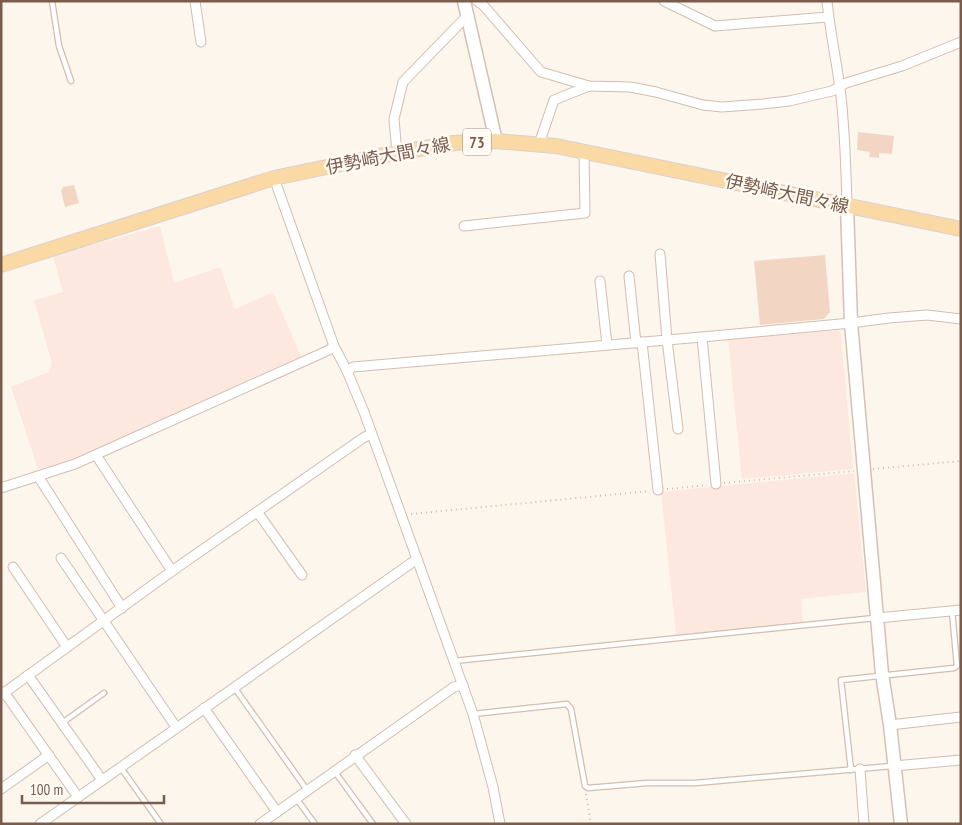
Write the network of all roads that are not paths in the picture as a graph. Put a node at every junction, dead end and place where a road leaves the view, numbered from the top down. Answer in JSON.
{"nodes":[{"id":1,"x":52,"y":1,"type":"edge"},
{"id":2,"x":195,"y":1,"type":"edge"},
{"id":3,"x":464,"y":1,"type":"edge"},
{"id":4,"x":664,"y":1,"type":"edge"},
{"id":5,"x":827,"y":1,"type":"edge"},
{"id":6,"x":482,"y":2,"type":"edge"},
{"id":7,"x":467,"y":16,"type":"junction"},
{"id":8,"x":828,"y":17,"type":"junction"},
{"id":9,"x":201,"y":42,"type":"dead end"},
{"id":10,"x":960,"y":44,"type":"edge"},
{"id":11,"x":71,"y":81,"type":"dead end"},
{"id":12,"x":589,"y":86,"type":"junction"},
{"id":13,"x":840,"y":87,"type":"junction"},
{"id":14,"x":496,"y":141,"type":"junction"},
{"id":15,"x":539,"y":144,"type":"junction"},
{"id":16,"x":584,"y":152,"type":"junction"},
{"id":17,"x":397,"y":153,"type":"junction"},
{"id":18,"x":274,"y":178,"type":"junction"},
{"id":19,"x":847,"y":206,"type":"junction"},
{"id":20,"x":464,"y":226,"type":"dead end"},
{"id":21,"x":961,"y":229,"type":"edge"},
{"id":22,"x":660,"y":254,"type":"dead end"},
{"id":23,"x":1,"y":265,"type":"edge"},
{"id":24,"x":629,"y":276,"type":"dead end"},
{"id":25,"x":600,"y":281,"type":"dead end"},
{"id":26,"x":961,"y":319,"type":"edge"},
{"id":27,"x":851,"y":323,"type":"junction"},
{"id":28,"x":702,"y":337,"type":"junction"},
{"id":29,"x":667,"y":340,"type":"junction"},
{"id":30,"x":639,"y":342,"type":"junction"},
{"id":31,"x":607,"y":345,"type":"junction"},
{"id":32,"x":334,"y":346,"type":"junction"},
{"id":33,"x":347,"y":371,"type":"junction"},
{"id":34,"x":678,"y":429,"type":"dead end"},
{"id":35,"x":372,"y":434,"type":"junction"},
{"id":36,"x":96,"y":455,"type":"junction"},
{"id":37,"x":38,"y":476,"type":"junction"},
{"id":38,"x":716,"y":484,"type":"road end"},
{"id":39,"x":1,"y":488,"type":"edge"},
{"id":40,"x":658,"y":490,"type":"road end"},
{"id":41,"x":258,"y":512,"type":"junction"},
{"id":42,"x":61,"y":558,"type":"dead end"},
{"id":43,"x":417,"y":559,"type":"junction"},
{"id":44,"x":13,"y":567,"type":"dead end"},
{"id":45,"x":172,"y":571,"type":"junction"},
{"id":46,"x":302,"y":575,"type":"dead end"},
{"id":47,"x":122,"y":608,"type":"junction"},
{"id":48,"x":956,"y":611,"type":"edge"},
{"id":49,"x":877,"y":618,"type":"junction"},
{"id":50,"x":104,"y":621,"type":"junction"},
{"id":51,"x":67,"y":647,"type":"junction"},
{"id":52,"x":454,"y":661,"type":"junction"},
{"id":53,"x":882,"y":674,"type":"junction"},
{"id":54,"x":28,"y":675,"type":"junction"},
{"id":55,"x":462,"y":685,"type":"junction"},
{"id":56,"x":233,"y":687,"type":"junction"},
{"id":57,"x":104,"y":693,"type":"dead end"},
{"id":58,"x":3,"y":694,"type":"edge"},
{"id":59,"x":204,"y":708,"type":"junction"},
{"id":60,"x":473,"y":714,"type":"junction"},
{"id":61,"x":961,"y":717,"type":"edge"},
{"id":62,"x":62,"y":723,"type":"junction"},
{"id":63,"x":890,"y":724,"type":"junction"},
{"id":64,"x":176,"y":727,"type":"junction"},
{"id":65,"x":49,"y":755,"type":"junction"},
{"id":66,"x":356,"y":755,"type":"junction"},
{"id":67,"x":961,"y":760,"type":"edge"},
{"id":68,"x":894,"y":766,"type":"junction"},
{"id":69,"x":121,"y":767,"type":"junction"},
{"id":70,"x":856,"y":769,"type":"junction"},
{"id":71,"x":334,"y":771,"type":"junction"},
{"id":72,"x":102,"y":780,"type":"junction"},
{"id":73,"x":3,"y":784,"type":"edge"},
{"id":74,"x":306,"y":790,"type":"junction"},
{"id":75,"x":78,"y":797,"type":"junction"},
{"id":76,"x":296,"y":798,"type":"junction"},
{"id":77,"x":277,"y":812,"type":"junction"},
{"id":78,"x":40,"y":824,"type":"edge"},
{"id":79,"x":161,"y":824,"type":"edge"},
{"id":80,"x":260,"y":824,"type":"edge"},
{"id":81,"x":315,"y":824,"type":"edge"},
{"id":82,"x":373,"y":824,"type":"edge"},
{"id":83,"x":406,"y":824,"type":"edge"},
{"id":84,"x":500,"y":824,"type":"edge"},
{"id":85,"x":864,"y":824,"type":"edge"},
{"id":86,"x":901,"y":824,"type":"edge"}],
"edges":[{"from":1,"to":11,"type":"lane"},
{"from":2,"to":9,"type":"street"},
{"from":3,"to":7,"type":"street"},
{"from":4,"to":8,"type":"street"},
{"from":5,"to":8,"type":"street"},
{"from":6,"to":12,"type":"street"},
{"from":7,"to":14,"type":"street"},
{"from":7,"to":17,"type":"street"},
{"from":8,"to":13,"type":"street"},
{"from":10,"to":13,"type":"street"},
{"from":12,"to":13,"type":"street"},
{"from":12,"to":15,"type":"street"},
{"from":13,"to":19,"type":"street"},
{"from":14,"to":15,"type":"main road","name":"伊勢崎大間々線","number":"73"},
{"from":14,"to":17,"type":"main road","name":"伊勢崎大間々線","number":"73"},
{"from":15,"to":16,"type":"main road","name":"伊勢崎大間々線","number":"73"},
{"from":16,"to":19,"type":"main road","name":"伊勢崎大間々線","number":"73"},
{"from":16,"to":20,"type":"street"},
{"from":17,"to":18,"type":"main road","name":"伊勢崎大間々線","number":"73"},
{"from":18,"to":23,"type":"main road","name":"伊勢崎大間々線","number":"73"},
{"from":18,"to":32,"type":"street"},
{"from":19,"to":21,"type":"main road","name":"伊勢崎大間々線","number":"73"},
{"from":19,"to":27,"type":"street"},
{"from":22,"to":29,"type":"street"},
{"from":24,"to":30,"type":"street"},
{"from":25,"to":31,"type":"street"},
{"from":26,"to":27,"type":"street"},
{"from":27,"to":28,"type":"street"},
{"from":27,"to":49,"type":"street"},
{"from":28,"to":29,"type":"street"},
{"from":28,"to":38,"type":"street"},
{"from":29,"to":30,"type":"street"},
{"from":29,"to":34,"type":"street"},
{"from":30,"to":31,"type":"street"},
{"from":30,"to":40,"type":"street"},
{"from":31,"to":33,"type":"street"},
{"from":32,"to":33,"type":"street"},
{"from":32,"to":36,"type":"street"},
{"from":33,"to":35,"type":"street"},
{"from":35,"to":41,"type":"street"},
{"from":35,"to":43,"type":"street"},
{"from":36,"to":37,"type":"street"},
{"from":36,"to":45,"type":"street"},
{"from":37,"to":39,"type":"street"},
{"from":37,"to":47,"type":"street"},
{"from":41,"to":45,"type":"street"},
{"from":41,"to":46,"type":"street"},
{"from":42,"to":50,"type":"street"},
{"from":43,"to":52,"type":"street"},
{"from":43,"to":56,"type":"street"},
{"from":44,"to":51,"type":"street"},
{"from":45,"to":47,"type":"street"},
{"from":47,"to":50,"type":"street"},
{"from":48,"to":49,"type":"street"},
{"from":48,"to":53,"type":"lane"},
{"from":49,"to":52,"type":"lane"},
{"from":49,"to":53,"type":"street"},
{"from":50,"to":51,"type":"street"},
{"from":50,"to":64,"type":"street"},
{"from":51,"to":54,"type":"street"},
{"from":52,"to":55,"type":"street"},
{"from":53,"to":63,"type":"street"},
{"from":53,"to":70,"type":"lane"},
{"from":54,"to":58,"type":"street"},
{"from":54,"to":62,"type":"street"},
{"from":55,"to":60,"type":"street"},
{"from":55,"to":66,"type":"street"},
{"from":56,"to":59,"type":"street"},
{"from":56,"to":74,"type":"lane"},
{"from":57,"to":62,"type":"lane"},
{"from":58,"to":65,"type":"street"},
{"from":59,"to":64,"type":"street"},
{"from":59,"to":77,"type":"street"},
{"from":60,"to":70,"type":"lane"},
{"from":60,"to":84,"type":"street"},
{"from":61,"to":63,"type":"street"},
{"from":62,"to":72,"type":"street"},
{"from":63,"to":68,"type":"street"},
{"from":64,"to":69,"type":"street"},
{"from":65,"to":73,"type":"street"},
{"from":65,"to":75,"type":"street"},
{"from":66,"to":71,"type":"street"},
{"from":66,"to":83,"type":"street"},
{"from":67,"to":68,"type":"street"},
{"from":68,"to":70,"type":"lane"},
{"from":68,"to":86,"type":"street"},
{"from":69,"to":72,"type":"street"},
{"from":69,"to":79,"type":"lane"},
{"from":70,"to":85,"type":"street"},
{"from":71,"to":74,"type":"street"},
{"from":71,"to":82,"type":"lane"},
{"from":72,"to":75,"type":"street"},
{"from":74,"to":76,"type":"street"},
{"from":75,"to":78,"type":"street"},
{"from":76,"to":77,"type":"street"},
{"from":76,"to":81,"type":"lane"},
{"from":77,"to":80,"type":"street"}]}
